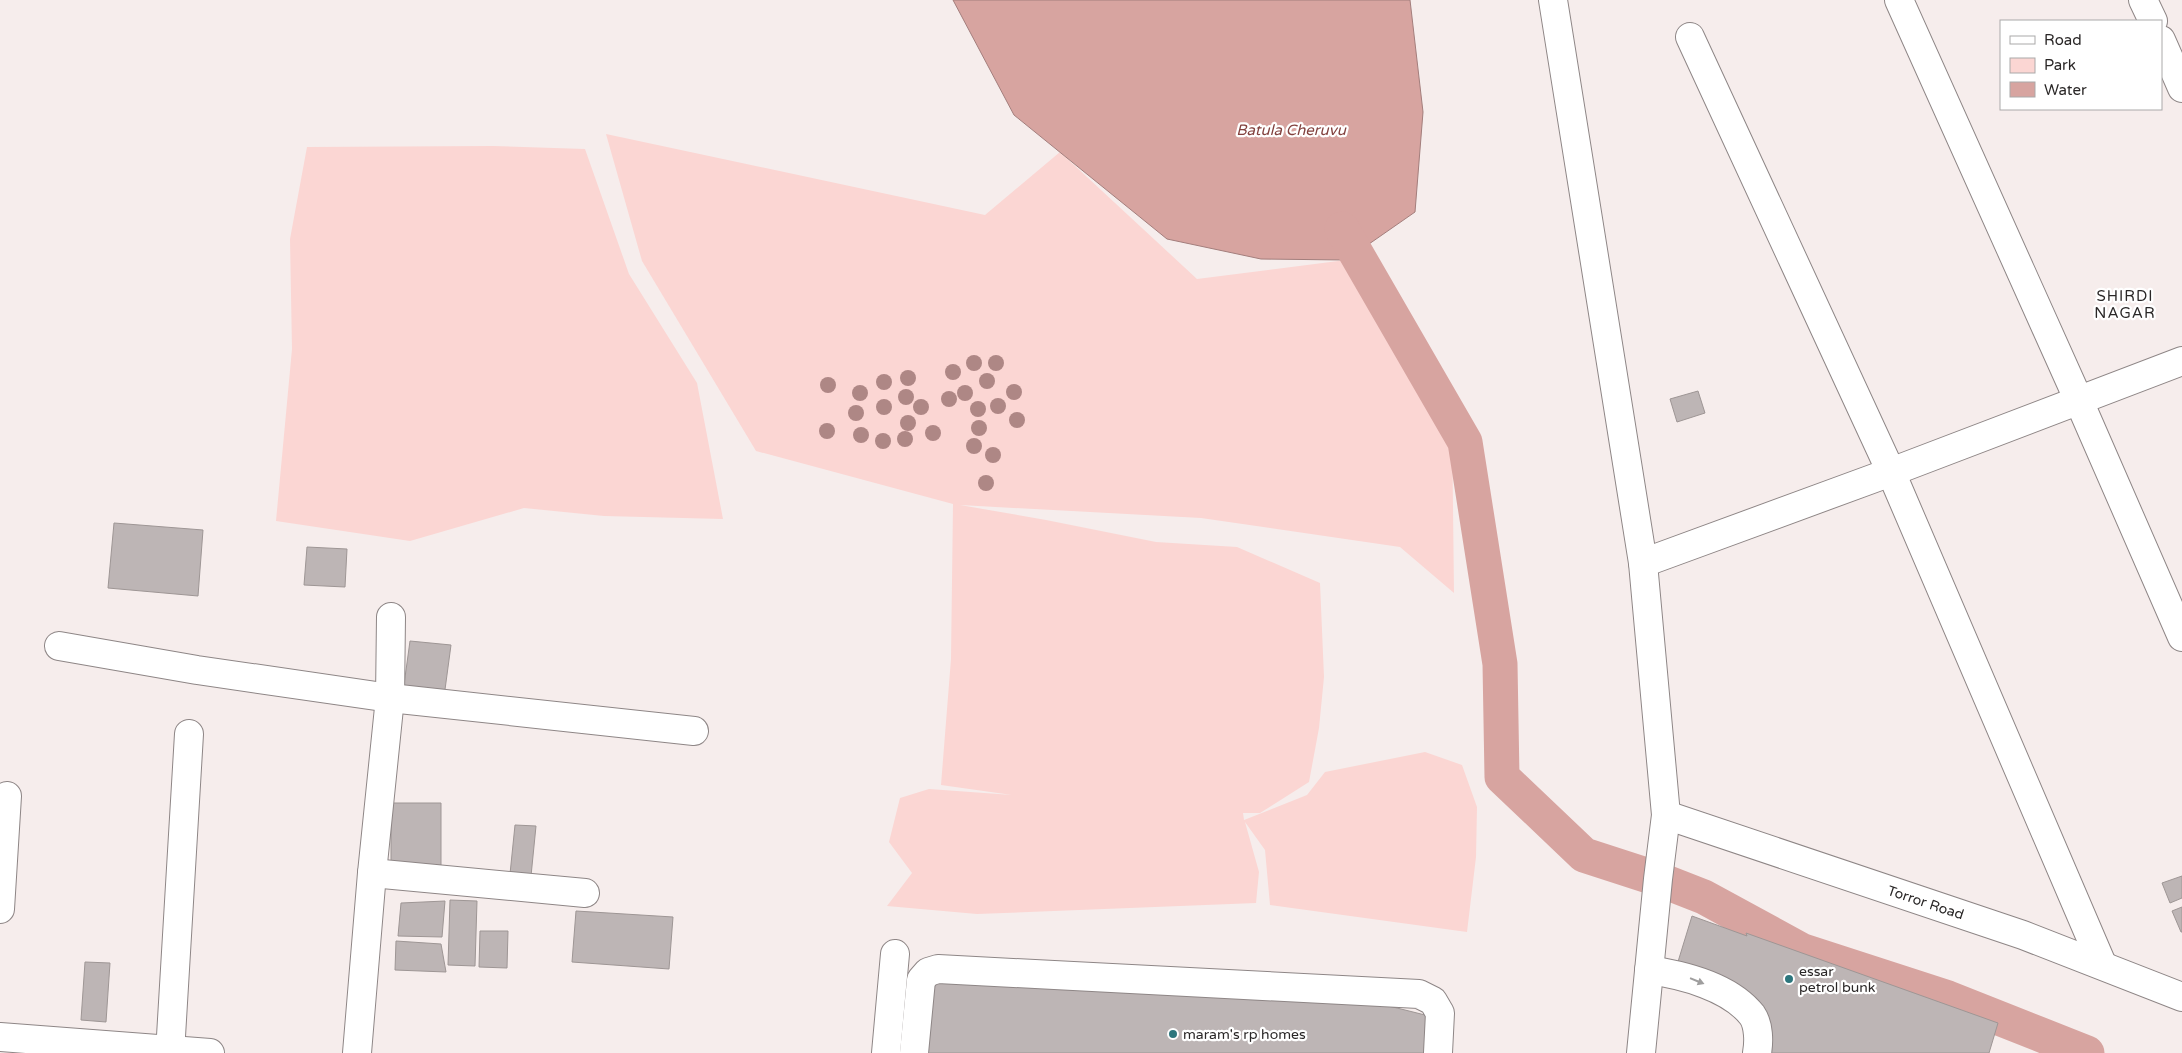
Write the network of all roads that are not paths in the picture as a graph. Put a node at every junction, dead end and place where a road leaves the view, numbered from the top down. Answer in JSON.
{"nodes":[{"id":1,"x":1553,"y":0,"type":"edge"},
{"id":2,"x":1899,"y":0,"type":"edge"},
{"id":3,"x":2143,"y":0,"type":"edge"},
{"id":4,"x":2152,"y":20,"type":"edge"},
{"id":5,"x":1690,"y":37,"type":"dead end"},
{"id":6,"x":2162,"y":42,"type":"edge"},
{"id":7,"x":2182,"y":88,"type":"edge"},
{"id":8,"x":2182,"y":361,"type":"edge"},
{"id":9,"x":2079,"y":401,"type":"junction"},
{"id":10,"x":1891,"y":472,"type":"junction"},
{"id":11,"x":1643,"y":563,"type":"junction"},
{"id":12,"x":391,"y":618,"type":"dead end"},
{"id":13,"x":2182,"y":637,"type":"edge"},
{"id":14,"x":59,"y":646,"type":"dead end"},
{"id":15,"x":390,"y":698,"type":"junction"},
{"id":16,"x":694,"y":731,"type":"dead end"},
{"id":17,"x":189,"y":734,"type":"dead end"},
{"id":18,"x":7,"y":796,"type":"dead end"},
{"id":19,"x":1666,"y":815,"type":"junction"},
{"id":20,"x":372,"y":873,"type":"junction"},
{"id":21,"x":585,"y":893,"type":"dead end"},
{"id":22,"x":0,"y":909,"type":"edge"},
{"id":23,"x":895,"y":954,"type":"dead end"},
{"id":24,"x":2102,"y":964,"type":"junction"},
{"id":25,"x":1649,"y":970,"type":"junction"},
{"id":26,"x":2182,"y":997,"type":"edge"},
{"id":27,"x":0,"y":1037,"type":"edge"},
{"id":28,"x":170,"y":1052,"type":"edge"},
{"id":29,"x":210,"y":1053,"type":"edge"},
{"id":30,"x":357,"y":1053,"type":"edge"},
{"id":31,"x":886,"y":1053,"type":"edge"},
{"id":32,"x":914,"y":1053,"type":"edge"},
{"id":33,"x":1438,"y":1053,"type":"edge"},
{"id":34,"x":1641,"y":1053,"type":"edge"},
{"id":35,"x":1757,"y":1053,"type":"edge"}],
"edges":[{"from":1,"to":11,"type":"street"},
{"from":2,"to":9,"type":"street"},
{"from":3,"to":4,"type":"street"},
{"from":5,"to":10,"type":"street"},
{"from":6,"to":7,"type":"street"},
{"from":8,"to":9,"type":"street"},
{"from":9,"to":10,"type":"street"},
{"from":9,"to":13,"type":"street"},
{"from":10,"to":11,"type":"street"},
{"from":10,"to":24,"type":"street"},
{"from":11,"to":19,"type":"street"},
{"from":12,"to":15,"type":"street"},
{"from":14,"to":15,"type":"street"},
{"from":15,"to":16,"type":"street"},
{"from":15,"to":20,"type":"street"},
{"from":17,"to":28,"type":"street"},
{"from":18,"to":22,"type":"street"},
{"from":19,"to":24,"type":"street","name":"Torror Road"},
{"from":19,"to":25,"type":"street"},
{"from":20,"to":21,"type":"street"},
{"from":20,"to":30,"type":"street"},
{"from":23,"to":31,"type":"street"},
{"from":24,"to":26,"type":"street","name":"Torror Road"},
{"from":25,"to":34,"type":"street"},
{"from":25,"to":35,"type":"street","one_way":true},
{"from":27,"to":28,"type":"street"},
{"from":28,"to":29,"type":"street"},
{"from":32,"to":33,"type":"street"}]}
